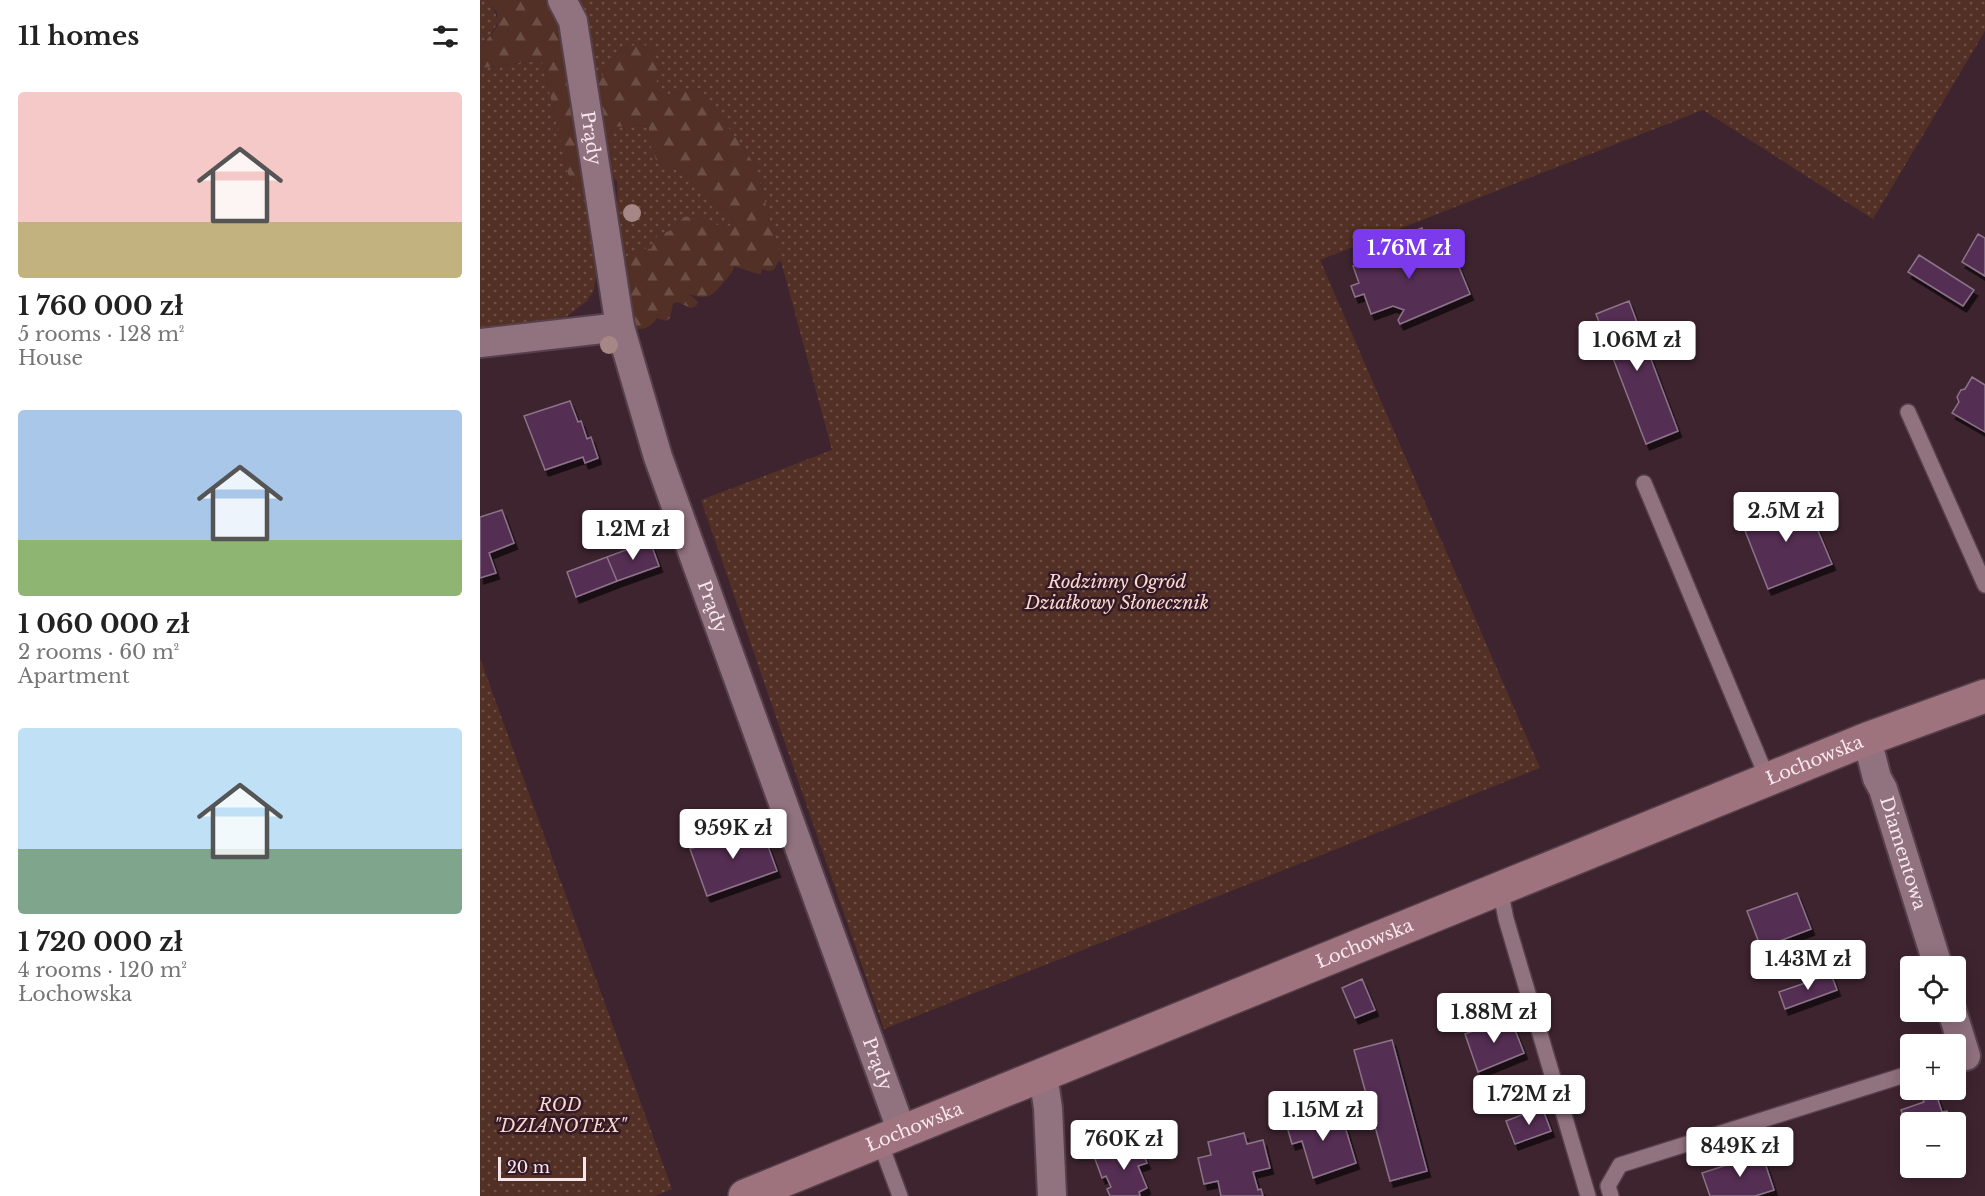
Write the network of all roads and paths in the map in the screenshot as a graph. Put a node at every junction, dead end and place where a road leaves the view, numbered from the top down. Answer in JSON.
{"nodes":[{"id":1,"x":562,"y":0,"type":"edge"},
{"id":2,"x":620,"y":327,"type":"junction"},
{"id":3,"x":480,"y":343,"type":"edge"},
{"id":4,"x":1908,"y":412,"type":"dead end"},
{"id":5,"x":1644,"y":483,"type":"dead end"},
{"id":6,"x":1985,"y":585,"type":"edge"},
{"id":7,"x":1985,"y":696,"type":"edge"},
{"id":8,"x":1868,"y":739,"type":"junction"},
{"id":9,"x":1768,"y":780,"type":"junction"},
{"id":10,"x":1500,"y":889,"type":"junction"},
{"id":11,"x":1935,"y":956,"type":"edge"},
{"id":12,"x":1043,"y":1075,"type":"junction"},
{"id":13,"x":1900,"y":1076,"type":"edge"},
{"id":14,"x":891,"y":1137,"type":"junction"},
{"id":15,"x":745,"y":1196,"type":"edge"},
{"id":16,"x":900,"y":1196,"type":"edge"},
{"id":17,"x":1052,"y":1196,"type":"edge"},
{"id":18,"x":1588,"y":1196,"type":"edge"},
{"id":19,"x":1611,"y":1196,"type":"edge"}],
"edges":[{"from":1,"to":2,"type":"street","name":"Prądy"},
{"from":2,"to":3,"type":"street"},
{"from":2,"to":14,"type":"street","name":"Prądy"},
{"from":4,"to":6,"type":"lane"},
{"from":5,"to":9,"type":"lane"},
{"from":7,"to":8,"type":"main road","name":"Łochowska"},
{"from":8,"to":9,"type":"main road","name":"Łochowska"},
{"from":8,"to":11,"type":"street","name":"Diamentowa"},
{"from":9,"to":10,"type":"main road","name":"Łochowska"},
{"from":10,"to":12,"type":"main road","name":"Łochowska"},
{"from":10,"to":18,"type":"lane"},
{"from":12,"to":14,"type":"main road","name":"Łochowska"},
{"from":12,"to":17,"type":"street"},
{"from":13,"to":19,"type":"lane"},
{"from":14,"to":15,"type":"main road","name":"Łochowska"},
{"from":14,"to":16,"type":"lane"}]}
